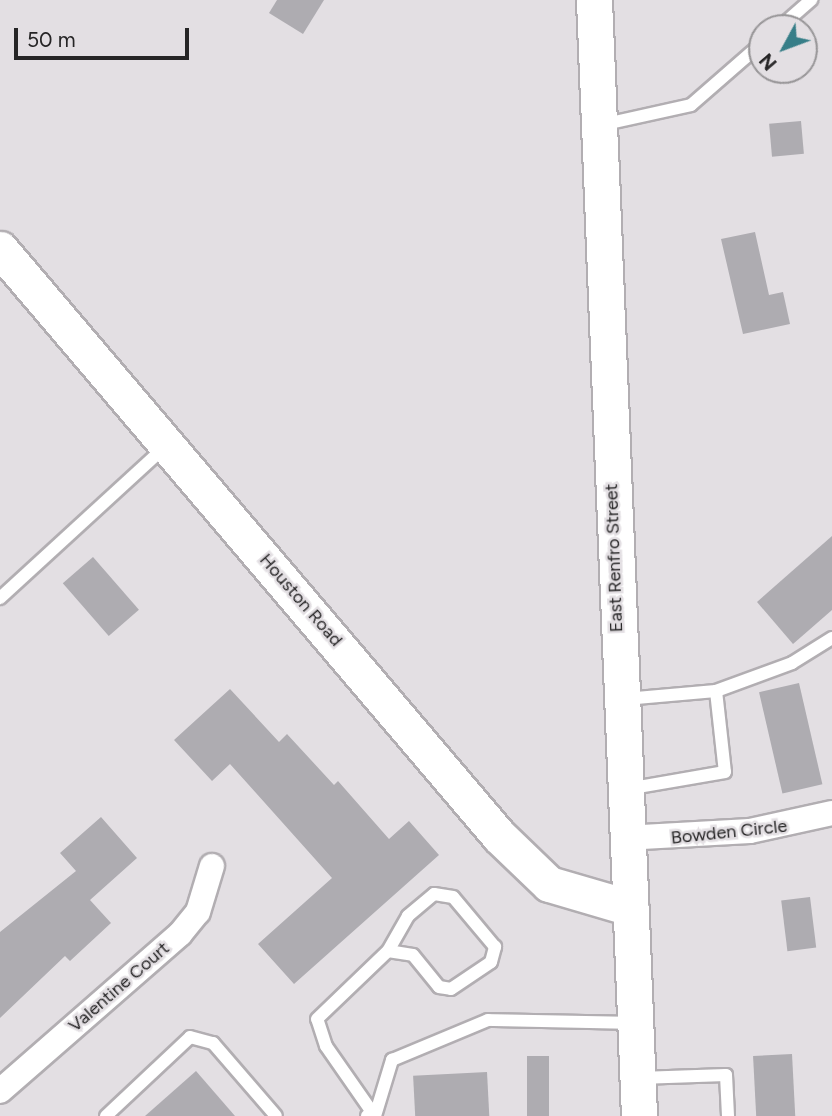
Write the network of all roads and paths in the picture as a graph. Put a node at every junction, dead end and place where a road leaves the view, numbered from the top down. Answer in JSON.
{"nodes":[{"id":1,"x":594,"y":0,"type":"edge"},
{"id":2,"x":811,"y":0,"type":"edge"},
{"id":3,"x":795,"y":14,"type":"edge"},
{"id":4,"x":748,"y":55,"type":"edge"},
{"id":5,"x":597,"y":126,"type":"junction"},
{"id":6,"x":0,"y":249,"type":"edge"},
{"id":7,"x":168,"y":445,"type":"junction"},
{"id":8,"x":0,"y":598,"type":"edge"},
{"id":9,"x":832,"y":638,"type":"edge"},
{"id":10,"x":716,"y":691,"type":"junction"},
{"id":11,"x":619,"y":699,"type":"junction"},
{"id":12,"x":623,"y":790,"type":"junction"},
{"id":13,"x":832,"y":813,"type":"edge"},
{"id":14,"x":624,"y":838,"type":"junction"},
{"id":15,"x":212,"y":866,"type":"dead end"},
{"id":16,"x":631,"y":908,"type":"junction"},
{"id":17,"x":388,"y":951,"type":"junction"},
{"id":18,"x":635,"y":1023,"type":"junction"},
{"id":19,"x":637,"y":1078,"type":"junction"},
{"id":20,"x":0,"y":1091,"type":"edge"},
{"id":21,"x":371,"y":1115,"type":"edge"},
{"id":22,"x":106,"y":1116,"type":"edge"},
{"id":23,"x":276,"y":1116,"type":"edge"},
{"id":24,"x":639,"y":1116,"type":"edge"},
{"id":25,"x":728,"y":1116,"type":"edge"}],
"edges":[{"from":1,"to":5,"type":"main road","name":"East Renfro Street"},
{"from":2,"to":3,"type":"lane"},
{"from":4,"to":5,"type":"lane"},
{"from":5,"to":11,"type":"main road","name":"East Renfro Street"},
{"from":6,"to":7,"type":"main road","name":"Houston Road"},
{"from":7,"to":8,"type":"lane"},
{"from":7,"to":16,"type":"main road","name":"Houston Road"},
{"from":9,"to":10,"type":"lane"},
{"from":10,"to":11,"type":"lane"},
{"from":10,"to":12,"type":"lane"},
{"from":11,"to":12,"type":"main road","name":"East Renfro Street"},
{"from":12,"to":14,"type":"main road","name":"East Renfro Street"},
{"from":13,"to":14,"type":"street","name":"Bowden Circle"},
{"from":14,"to":16,"type":"main road","name":"East Renfro Street"},
{"from":15,"to":20,"type":"street","name":"Valentine Court"},
{"from":16,"to":18,"type":"main road","name":"East Renfro Street"},
{"from":17,"to":17,"type":"lane"},
{"from":17,"to":21,"type":"lane"},
{"from":18,"to":19,"type":"main road","name":"East Renfro Street"},
{"from":18,"to":21,"type":"lane"},
{"from":19,"to":24,"type":"main road","name":"East Renfro Street"},
{"from":19,"to":25,"type":"lane"},
{"from":22,"to":23,"type":"lane"}]}
